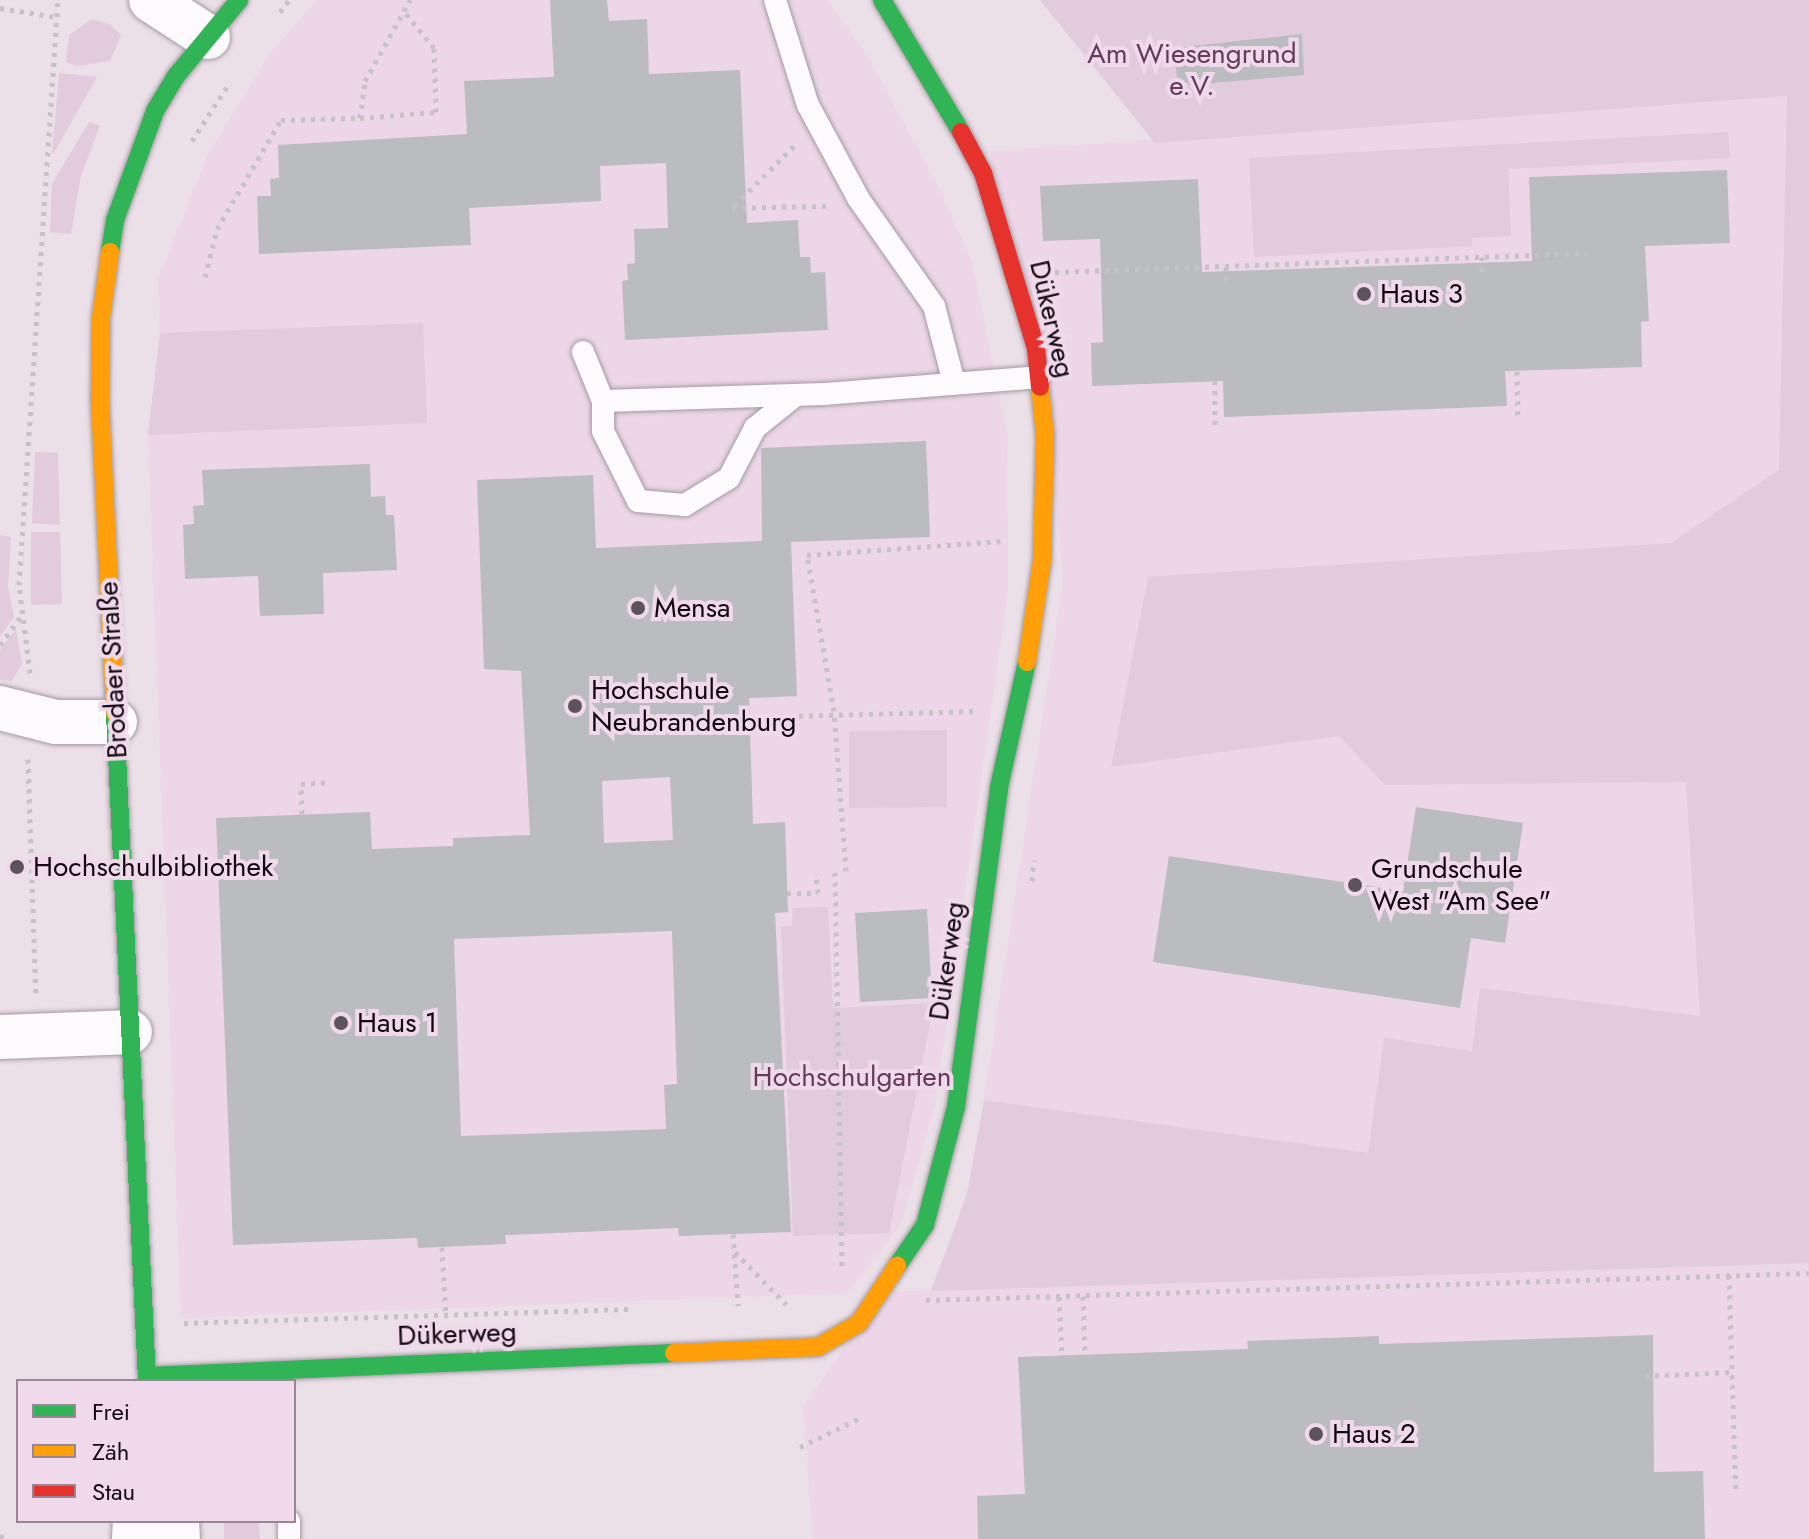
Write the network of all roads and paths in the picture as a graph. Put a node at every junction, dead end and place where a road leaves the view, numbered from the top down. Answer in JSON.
{"nodes":[{"id":1,"x":58,"y":0,"type":"edge"},
{"id":2,"x":151,"y":0,"type":"edge"},
{"id":3,"x":239,"y":0,"type":"edge"},
{"id":4,"x":289,"y":0,"type":"edge"},
{"id":5,"x":410,"y":0,"type":"edge"},
{"id":6,"x":775,"y":0,"type":"edge"},
{"id":7,"x":882,"y":0,"type":"edge"},
{"id":8,"x":0,"y":8,"type":"edge"},
{"id":9,"x":403,"y":10,"type":"junction"},
{"id":10,"x":56,"y":17,"type":"junction"},
{"id":11,"x":272,"y":22,"type":"dead end"},
{"id":12,"x":208,"y":37,"type":"junction"},
{"id":13,"x":237,"y":70,"type":"dead end"},
{"id":14,"x":360,"y":118,"type":"junction"},
{"id":15,"x":818,"y":123,"type":"junction"},
{"id":16,"x":185,"y":150,"type":"dead end"},
{"id":17,"x":863,"y":205,"type":"junction"},
{"id":18,"x":1587,"y":253,"type":"dead end"},
{"id":19,"x":1482,"y":257,"type":"junction"},
{"id":20,"x":1226,"y":266,"type":"junction"},
{"id":21,"x":1482,"y":272,"type":"dead end"},
{"id":22,"x":1014,"y":274,"type":"junction"},
{"id":23,"x":205,"y":277,"type":"dead end"},
{"id":24,"x":1226,"y":286,"type":"dead end"},
{"id":25,"x":583,"y":352,"type":"dead end"},
{"id":26,"x":1517,"y":371,"type":"dead end"},
{"id":27,"x":1039,"y":377,"type":"junction"},
{"id":28,"x":1215,"y":381,"type":"dead end"},
{"id":29,"x":954,"y":383,"type":"junction"},
{"id":30,"x":796,"y":395,"type":"junction"},
{"id":31,"x":603,"y":401,"type":"junction"},
{"id":32,"x":1518,"y":420,"type":"dead end"},
{"id":33,"x":1215,"y":430,"type":"dead end"},
{"id":34,"x":1043,"y":538,"type":"junction"},
{"id":35,"x":22,"y":615,"type":"dead end"},
{"id":36,"x":0,"y":645,"type":"edge"},
{"id":37,"x":834,"y":711,"type":"junction"},
{"id":38,"x":1017,"y":711,"type":"junction"},
{"id":39,"x":14,"y":712,"type":"edge"},
{"id":40,"x":749,"y":717,"type":"dead end"},
{"id":41,"x":115,"y":722,"type":"junction"},
{"id":42,"x":331,"y":782,"type":"dead end"},
{"id":43,"x":302,"y":814,"type":"dead end"},
{"id":44,"x":1030,"y":851,"type":"dead end"},
{"id":45,"x":846,"y":871,"type":"dead end"},
{"id":46,"x":835,"y":872,"type":"dead end"},
{"id":47,"x":816,"y":873,"type":"dead end"},
{"id":48,"x":787,"y":893,"type":"dead end"},
{"id":49,"x":1030,"y":895,"type":"dead end"},
{"id":50,"x":130,"y":1032,"type":"junction"},
{"id":51,"x":20,"y":1037,"type":"edge"},
{"id":52,"x":733,"y":1234,"type":"dead end"},
{"id":53,"x":442,"y":1247,"type":"dead end"},
{"id":54,"x":735,"y":1252,"type":"junction"},
{"id":55,"x":1809,"y":1273,"type":"edge"},
{"id":56,"x":1729,"y":1275,"type":"junction"},
{"id":57,"x":1083,"y":1296,"type":"junction"},
{"id":58,"x":1059,"y":1297,"type":"junction"},
{"id":59,"x":875,"y":1302,"type":"junction"},
{"id":60,"x":786,"y":1304,"type":"junction"},
{"id":61,"x":800,"y":1304,"type":"dead end"},
{"id":62,"x":754,"y":1305,"type":"dead end"},
{"id":63,"x":770,"y":1305,"type":"dead end"},
{"id":64,"x":723,"y":1306,"type":"dead end"},
{"id":65,"x":738,"y":1306,"type":"junction"},
{"id":66,"x":646,"y":1309,"type":"dead end"},
{"id":67,"x":446,"y":1315,"type":"junction"},
{"id":68,"x":1085,"y":1355,"type":"dead end"},
{"id":69,"x":1062,"y":1356,"type":"dead end"},
{"id":70,"x":448,"y":1362,"type":"junction"},
{"id":71,"x":1732,"y":1372,"type":"junction"},
{"id":72,"x":198,"y":1373,"type":"junction"},
{"id":73,"x":281,"y":1375,"type":"edge"},
{"id":74,"x":1645,"y":1376,"type":"dead end"},
{"id":75,"x":148,"y":1379,"type":"edge"},
{"id":76,"x":862,"y":1417,"type":"dead end"},
{"id":77,"x":800,"y":1447,"type":"dead end"},
{"id":78,"x":1736,"y":1493,"type":"dead end"}],
"edges":[{"from":1,"to":10,"type":"path"},
{"from":2,"to":12,"type":"street"},
{"from":3,"to":12,"type":"street","name":"Brodaer Straße"},
{"from":4,"to":11,"type":"path"},
{"from":5,"to":9,"type":"path"},
{"from":6,"to":15,"type":"lane"},
{"from":7,"to":22,"type":"street","name":"Dükerweg"},
{"from":8,"to":10,"type":"path"},
{"from":9,"to":14,"type":"path"},
{"from":9,"to":14,"type":"path"},
{"from":10,"to":39,"type":"path"},
{"from":12,"to":41,"type":"street","name":"Brodaer Straße"},
{"from":13,"to":16,"type":"path"},
{"from":14,"to":23,"type":"path"},
{"from":15,"to":17,"type":"lane"},
{"from":15,"to":17,"type":"path"},
{"from":17,"to":29,"type":"lane"},
{"from":18,"to":19,"type":"path"},
{"from":19,"to":20,"type":"path"},
{"from":19,"to":21,"type":"path"},
{"from":20,"to":22,"type":"path"},
{"from":20,"to":24,"type":"path"},
{"from":22,"to":27,"type":"street","name":"Dükerweg"},
{"from":25,"to":31,"type":"lane"},
{"from":26,"to":32,"type":"path"},
{"from":27,"to":29,"type":"lane"},
{"from":27,"to":34,"type":"street","name":"Dükerweg"},
{"from":28,"to":33,"type":"path"},
{"from":29,"to":30,"type":"lane"},
{"from":30,"to":31,"type":"lane"},
{"from":30,"to":31,"type":"lane"},
{"from":34,"to":37,"type":"path"},
{"from":34,"to":38,"type":"street","name":"Dükerweg"},
{"from":35,"to":36,"type":"path"},
{"from":37,"to":38,"type":"path"},
{"from":37,"to":40,"type":"path"},
{"from":37,"to":45,"type":"path"},
{"from":38,"to":59,"type":"street","name":"Dükerweg"},
{"from":39,"to":41,"type":"street"},
{"from":39,"to":51,"type":"path"},
{"from":41,"to":50,"type":"street","name":"Brodaer Straße"},
{"from":42,"to":43,"type":"path"},
{"from":44,"to":49,"type":"path"},
{"from":46,"to":59,"type":"path"},
{"from":47,"to":48,"type":"path"},
{"from":50,"to":51,"type":"street"},
{"from":50,"to":75,"type":"street","name":"Brodaer Straße"},
{"from":52,"to":54,"type":"path"},
{"from":53,"to":67,"type":"path"},
{"from":54,"to":60,"type":"path"},
{"from":54,"to":65,"type":"path"},
{"from":55,"to":56,"type":"path"},
{"from":56,"to":57,"type":"path"},
{"from":56,"to":71,"type":"path"},
{"from":57,"to":58,"type":"path"},
{"from":57,"to":68,"type":"path"},
{"from":58,"to":59,"type":"path"},
{"from":58,"to":69,"type":"path"},
{"from":59,"to":70,"type":"street","name":"Dükerweg"},
{"from":60,"to":61,"type":"path"},
{"from":60,"to":63,"type":"path"},
{"from":62,"to":65,"type":"path"},
{"from":64,"to":65,"type":"path"},
{"from":66,"to":67,"type":"path"},
{"from":67,"to":70,"type":"path"},
{"from":67,"to":72,"type":"path"},
{"from":70,"to":73,"type":"street","name":"Dükerweg"},
{"from":71,"to":74,"type":"path"},
{"from":71,"to":78,"type":"path"},
{"from":72,"to":73,"type":"street","name":"Dükerweg"},
{"from":72,"to":75,"type":"street","name":"Dükerweg"},
{"from":76,"to":77,"type":"path"}]}
